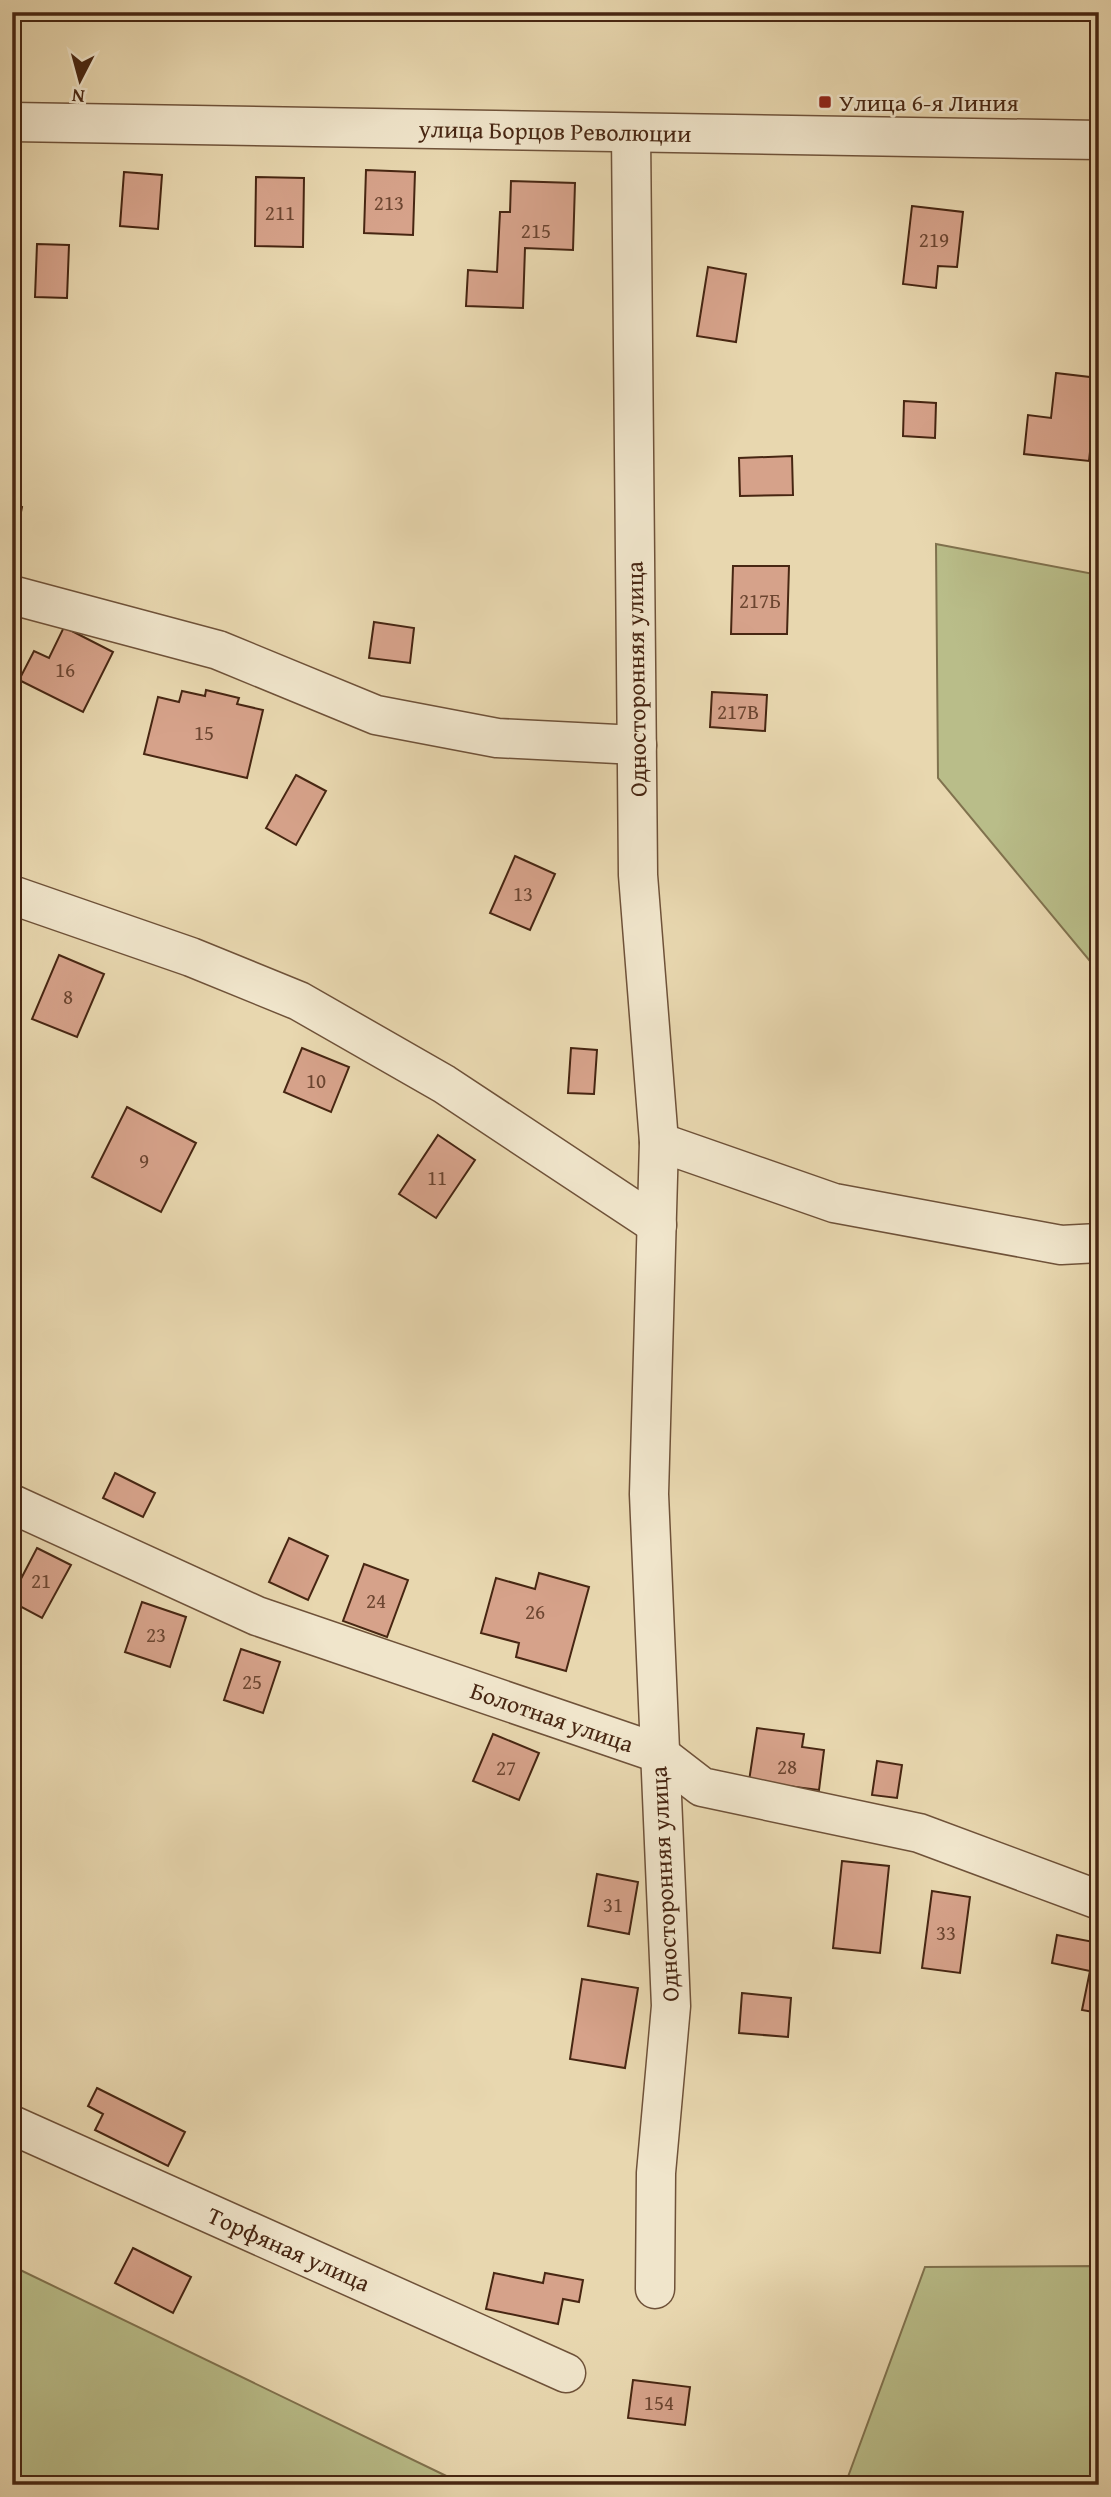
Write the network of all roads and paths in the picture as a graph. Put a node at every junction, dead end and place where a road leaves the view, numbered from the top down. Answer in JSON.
{"nodes":[{"id":1,"x":12,"y":122,"type":"edge"},
{"id":2,"x":631,"y":133,"type":"junction"},
{"id":3,"x":1099,"y":139,"type":"edge"},
{"id":4,"x":12,"y":595,"type":"edge"},
{"id":5,"x":637,"y":745,"type":"junction"},
{"id":6,"x":12,"y":895,"type":"edge"},
{"id":7,"x":659,"y":1142,"type":"junction"},
{"id":8,"x":657,"y":1225,"type":"junction"},
{"id":9,"x":1099,"y":1243,"type":"edge"},
{"id":10,"x":12,"y":1504,"type":"edge"},
{"id":11,"x":658,"y":1753,"type":"junction"},
{"id":12,"x":1099,"y":1900,"type":"edge"},
{"id":13,"x":12,"y":2125,"type":"edge"},
{"id":14,"x":654,"y":2290,"type":"dead end"},
{"id":15,"x":566,"y":2373,"type":"dead end"}],
"edges":[{"from":1,"to":2,"type":"street","name":"улица Борцов Революции"},
{"from":2,"to":3,"type":"street","name":"улица Борцов Революции"},
{"from":2,"to":5,"type":"street","name":"Односторонняя улица"},
{"from":4,"to":5,"type":"street"},
{"from":5,"to":7,"type":"street","name":"Односторонняя улица"},
{"from":6,"to":8,"type":"street"},
{"from":7,"to":8,"type":"street","name":"Односторонняя улица"},
{"from":7,"to":9,"type":"street"},
{"from":8,"to":11,"type":"street","name":"Односторонняя улица"},
{"from":10,"to":11,"type":"street","name":"Болотная улица"},
{"from":11,"to":12,"type":"street","name":"Болотная улица"},
{"from":11,"to":14,"type":"street","name":"Односторонняя улица"},
{"from":13,"to":15,"type":"street","name":"Торфяная улица"}]}
